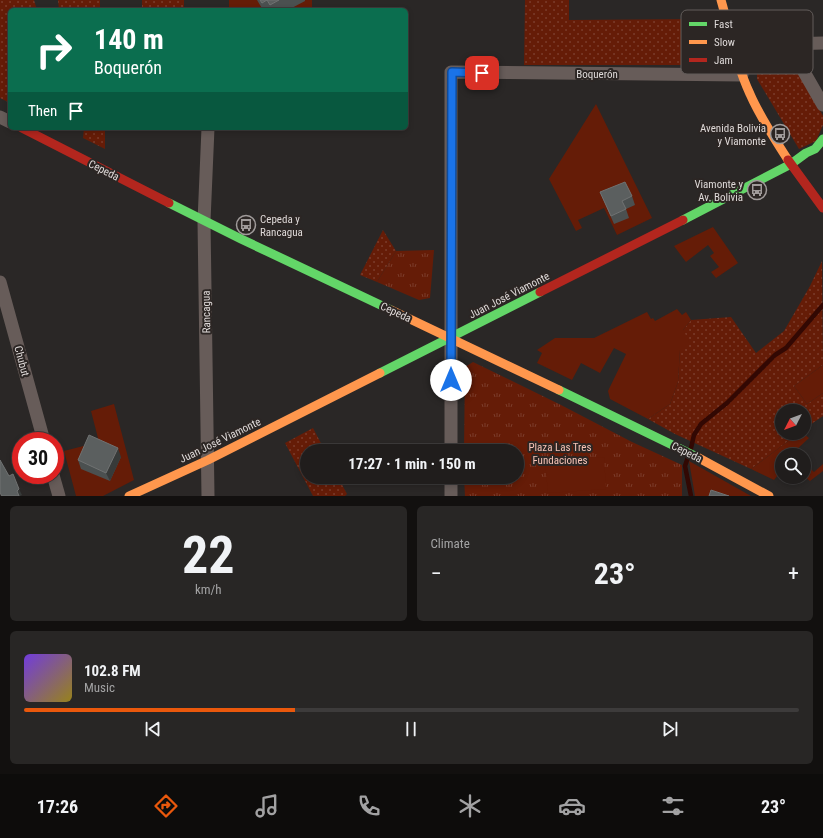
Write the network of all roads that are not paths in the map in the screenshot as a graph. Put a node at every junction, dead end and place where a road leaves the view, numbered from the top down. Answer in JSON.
{"nodes":[{"id":1,"x":721,"y":0,"type":"edge"},
{"id":2,"x":724,"y":10,"type":"edge"},
{"id":3,"x":813,"y":43,"type":"edge"},
{"id":4,"x":823,"y":43,"type":"edge"},
{"id":5,"x":805,"y":74,"type":"edge"},
{"id":6,"x":742,"y":75,"type":"joint"},
{"id":7,"x":823,"y":105,"type":"edge"},
{"id":8,"x":26,"y":130,"type":"edge"},
{"id":9,"x":208,"y":130,"type":"edge"},
{"id":10,"x":823,"y":140,"type":"edge"},
{"id":11,"x":791,"y":164,"type":"junction"},
{"id":12,"x":823,"y":208,"type":"edge"},
{"id":13,"x":204,"y":221,"type":"junction"},
{"id":14,"x":0,"y":282,"type":"edge"},
{"id":15,"x":451,"y":338,"type":"junction"},
{"id":16,"x":42,"y":432,"type":"edge"},
{"id":17,"x":451,"y":444,"type":"edge"},
{"id":18,"x":208,"y":460,"type":"junction"},
{"id":19,"x":56,"y":484,"type":"edge"},
{"id":20,"x":451,"y":484,"type":"edge"},
{"id":21,"x":59,"y":496,"type":"edge"},
{"id":22,"x":129,"y":496,"type":"edge"},
{"id":23,"x":208,"y":496,"type":"edge"},
{"id":24,"x":451,"y":496,"type":"edge"},
{"id":25,"x":769,"y":496,"type":"edge"}],
"edges":[{"from":1,"to":2,"type":"street"},
{"from":3,"to":4,"type":"street"},
{"from":5,"to":7,"type":"street"},
{"from":6,"to":11,"type":"street"},
{"from":6,"to":15,"type":"street","name":"Boquerón"},
{"from":8,"to":13,"type":"street","name":"Cepeda"},
{"from":9,"to":13,"type":"street","name":"Rancagua"},
{"from":10,"to":11,"type":"street","name":"Juan José Viamonte"},
{"from":11,"to":12,"type":"street"},
{"from":11,"to":15,"type":"street","name":"Juan José Viamonte"},
{"from":13,"to":15,"type":"street","name":"Cepeda"},
{"from":13,"to":18,"type":"street","name":"Rancagua"},
{"from":14,"to":16,"type":"street","name":"Chubut"},
{"from":15,"to":17,"type":"street"},
{"from":15,"to":18,"type":"street","name":"Juan José Viamonte"},
{"from":15,"to":25,"type":"street","name":"Cepeda"},
{"from":18,"to":22,"type":"street","name":"Juan José Viamonte"},
{"from":18,"to":23,"type":"street","name":"Rancagua"},
{"from":19,"to":21,"type":"street"},
{"from":20,"to":24,"type":"street"}]}
